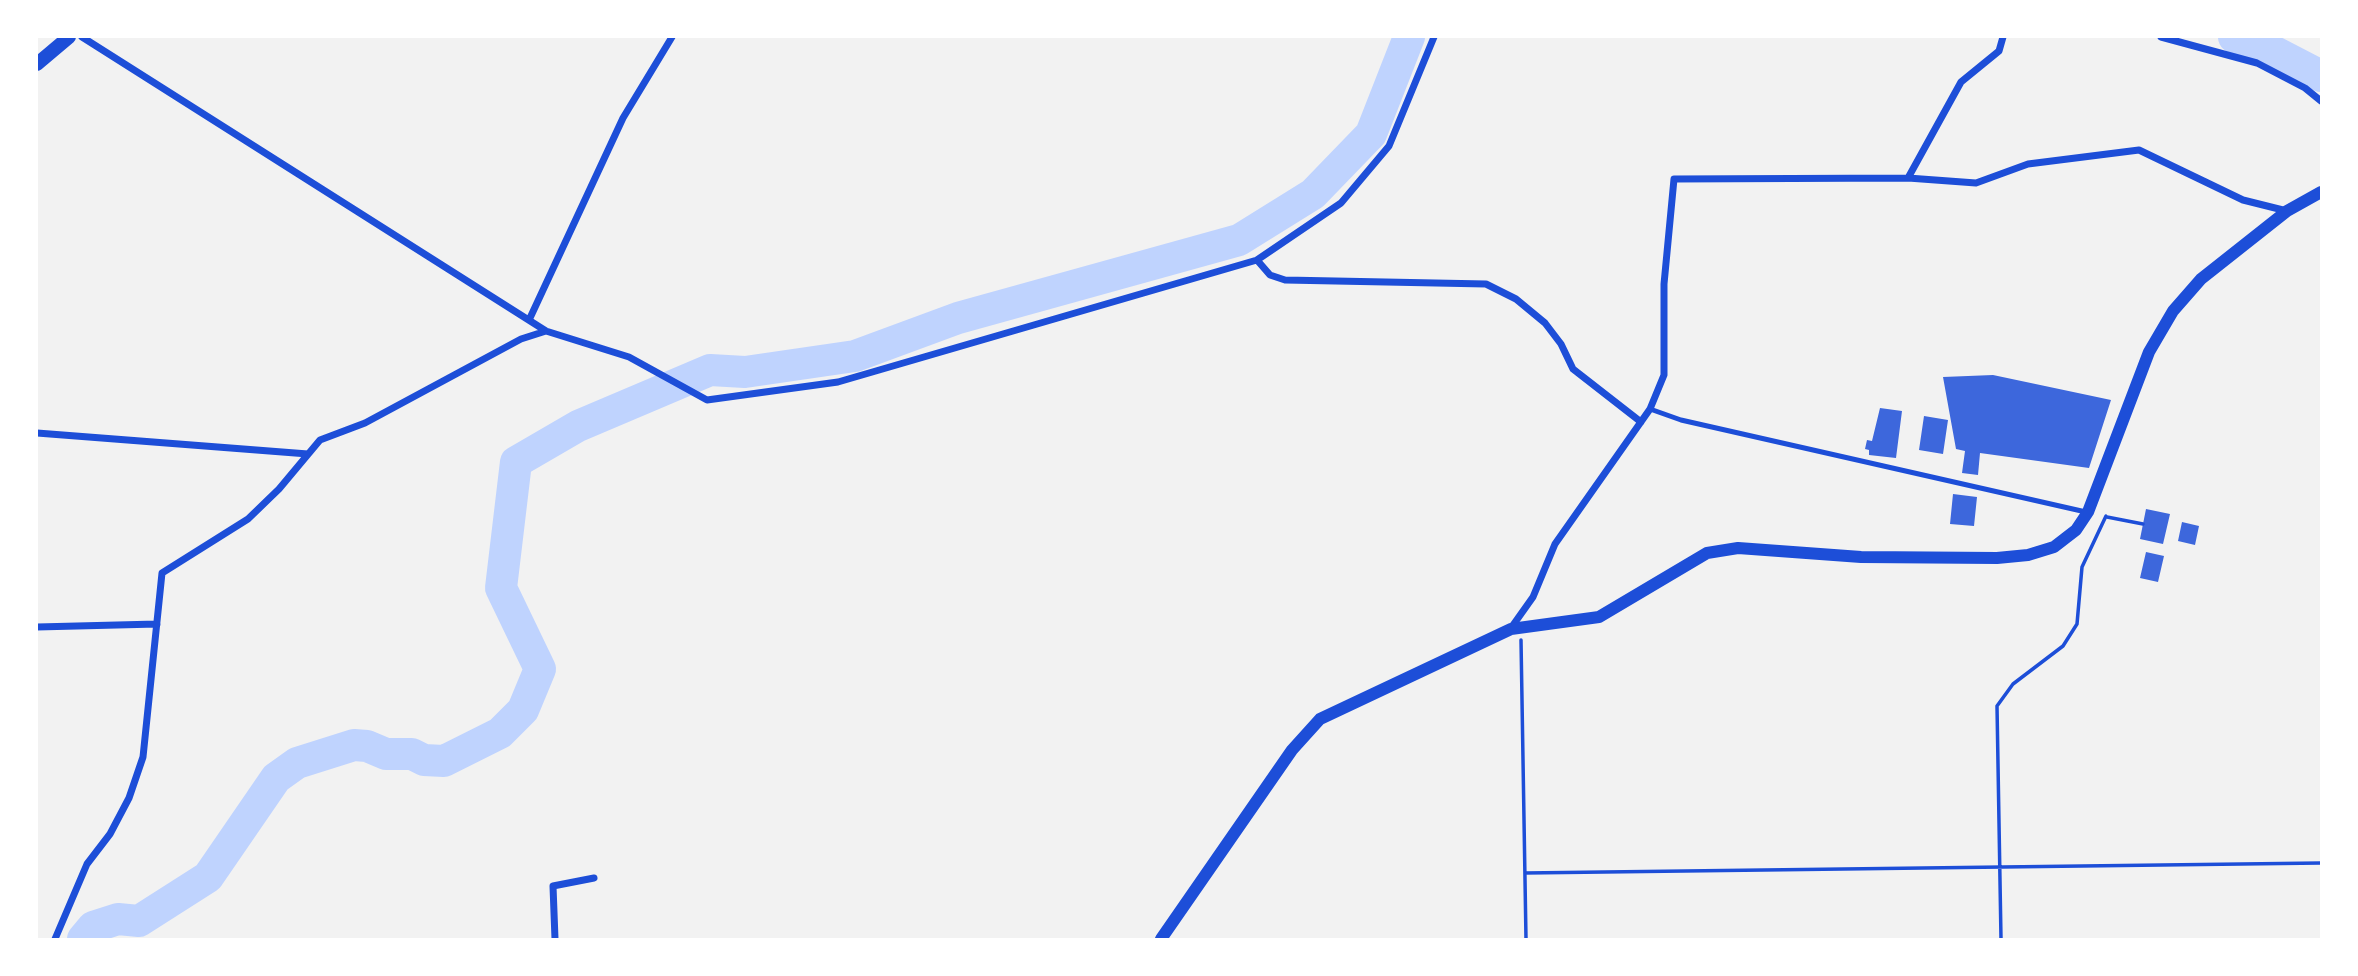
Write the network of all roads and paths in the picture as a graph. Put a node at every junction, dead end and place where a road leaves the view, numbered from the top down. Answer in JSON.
{"nodes":[{"id":1,"x":69,"y":37,"type":"edge"},
{"id":2,"x":82,"y":37,"type":"edge"},
{"id":3,"x":672,"y":37,"type":"edge"},
{"id":4,"x":1434,"y":37,"type":"edge"},
{"id":5,"x":2003,"y":37,"type":"edge"},
{"id":6,"x":2161,"y":37,"type":"edge"},
{"id":7,"x":37,"y":64,"type":"edge"},
{"id":8,"x":2321,"y":101,"type":"edge"},
{"id":9,"x":1908,"y":178,"type":"junction"},
{"id":10,"x":2321,"y":192,"type":"edge"},
{"id":11,"x":2287,"y":211,"type":"junction"},
{"id":12,"x":1257,"y":260,"type":"junction"},
{"id":13,"x":530,"y":318,"type":"junction"},
{"id":14,"x":546,"y":331,"type":"junction"},
{"id":15,"x":1650,"y":409,"type":"junction"},
{"id":16,"x":1640,"y":422,"type":"junction"},
{"id":17,"x":37,"y":433,"type":"edge"},
{"id":18,"x":307,"y":454,"type":"junction"},
{"id":19,"x":2088,"y":512,"type":"junction"},
{"id":20,"x":2106,"y":516,"type":"junction"},
{"id":21,"x":2143,"y":524,"type":"dead end"},
{"id":22,"x":156,"y":624,"type":"junction"},
{"id":23,"x":37,"y":627,"type":"edge"},
{"id":24,"x":1516,"y":628,"type":"junction"},
{"id":25,"x":2321,"y":863,"type":"edge"},
{"id":26,"x":2000,"y":866,"type":"junction"},
{"id":27,"x":1525,"y":873,"type":"junction"},
{"id":28,"x":594,"y":878,"type":"dead end"},
{"id":29,"x":55,"y":939,"type":"edge"},
{"id":30,"x":555,"y":939,"type":"edge"},
{"id":31,"x":1161,"y":939,"type":"edge"},
{"id":32,"x":1526,"y":939,"type":"edge"},
{"id":33,"x":2001,"y":939,"type":"edge"}],
"edges":[{"from":1,"to":7,"type":"main road"},
{"from":2,"to":13,"type":"street"},
{"from":3,"to":13,"type":"street"},
{"from":4,"to":12,"type":"street"},
{"from":5,"to":9,"type":"street"},
{"from":6,"to":8,"type":"street"},
{"from":9,"to":11,"type":"street"},
{"from":9,"to":15,"type":"street"},
{"from":10,"to":11,"type":"street"},
{"from":11,"to":19,"type":"street"},
{"from":12,"to":14,"type":"street"},
{"from":12,"to":16,"type":"street"},
{"from":13,"to":14,"type":"street"},
{"from":14,"to":18,"type":"street"},
{"from":15,"to":16,"type":"street"},
{"from":15,"to":19,"type":"lane"},
{"from":16,"to":24,"type":"street"},
{"from":17,"to":18,"type":"street"},
{"from":18,"to":22,"type":"street"},
{"from":19,"to":20,"type":"path"},
{"from":19,"to":24,"type":"street"},
{"from":20,"to":21,"type":"path"},
{"from":20,"to":26,"type":"path"},
{"from":22,"to":23,"type":"street"},
{"from":22,"to":29,"type":"street"},
{"from":24,"to":27,"type":"path"},
{"from":24,"to":31,"type":"street"},
{"from":25,"to":26,"type":"path"},
{"from":26,"to":27,"type":"path"},
{"from":26,"to":33,"type":"path"},
{"from":27,"to":32,"type":"path"},
{"from":28,"to":30,"type":"street"}]}
